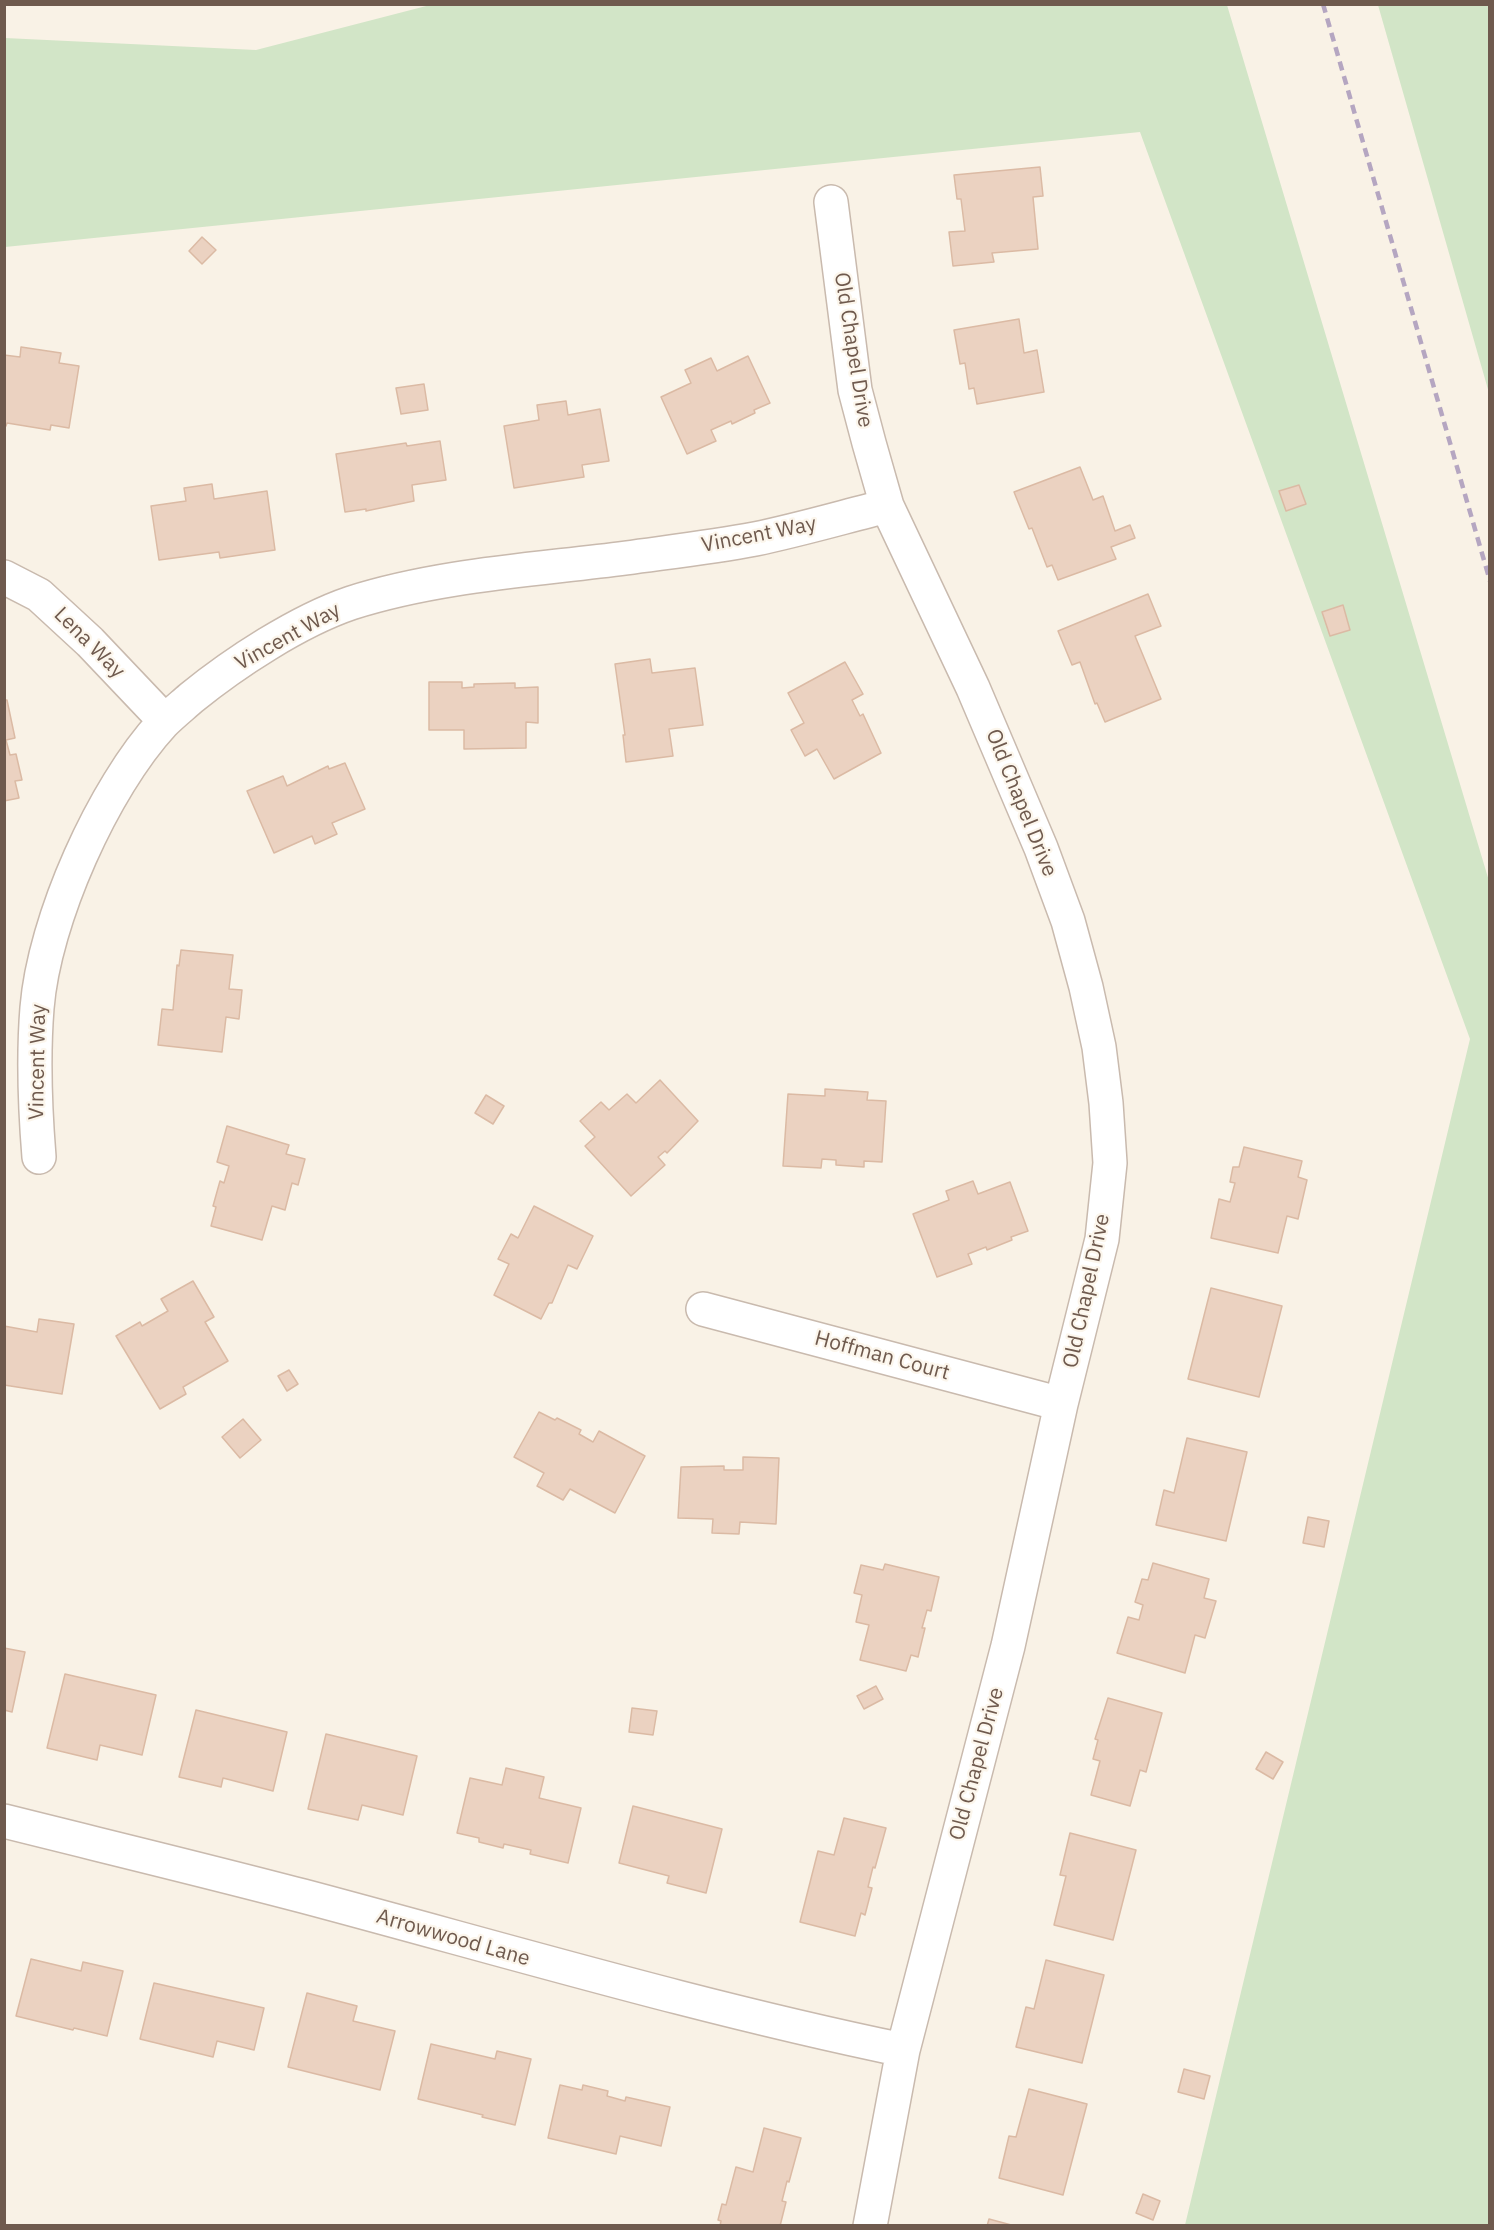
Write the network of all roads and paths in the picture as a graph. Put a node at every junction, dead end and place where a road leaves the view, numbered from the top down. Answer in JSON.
{"nodes":[{"id":1,"x":831,"y":202,"type":"dead end"},
{"id":2,"x":887,"y":506,"type":"junction"},
{"id":3,"x":4,"y":577,"type":"edge"},
{"id":4,"x":165,"y":721,"type":"junction"},
{"id":5,"x":39,"y":1157,"type":"dead end"},
{"id":6,"x":703,"y":1309,"type":"dead end"},
{"id":7,"x":1061,"y":1404,"type":"junction"},
{"id":8,"x":4,"y":1821,"type":"edge"},
{"id":9,"x":903,"y":2050,"type":"junction"},
{"id":10,"x":870,"y":2226,"type":"edge"}],
"edges":[{"from":1,"to":2,"type":"street","name":"Old Chapel Drive"},
{"from":2,"to":4,"type":"street","name":"Vincent Way"},
{"from":2,"to":7,"type":"street","name":"Old Chapel Drive"},
{"from":3,"to":4,"type":"street","name":"Lena Way"},
{"from":4,"to":5,"type":"street","name":"Vincent Way"},
{"from":6,"to":7,"type":"street","name":"Hoffman Court"},
{"from":7,"to":9,"type":"street","name":"Old Chapel Drive"},
{"from":8,"to":9,"type":"street","name":"Arrowwood Lane"},
{"from":9,"to":10,"type":"street","name":"Old Chapel Drive"}]}
